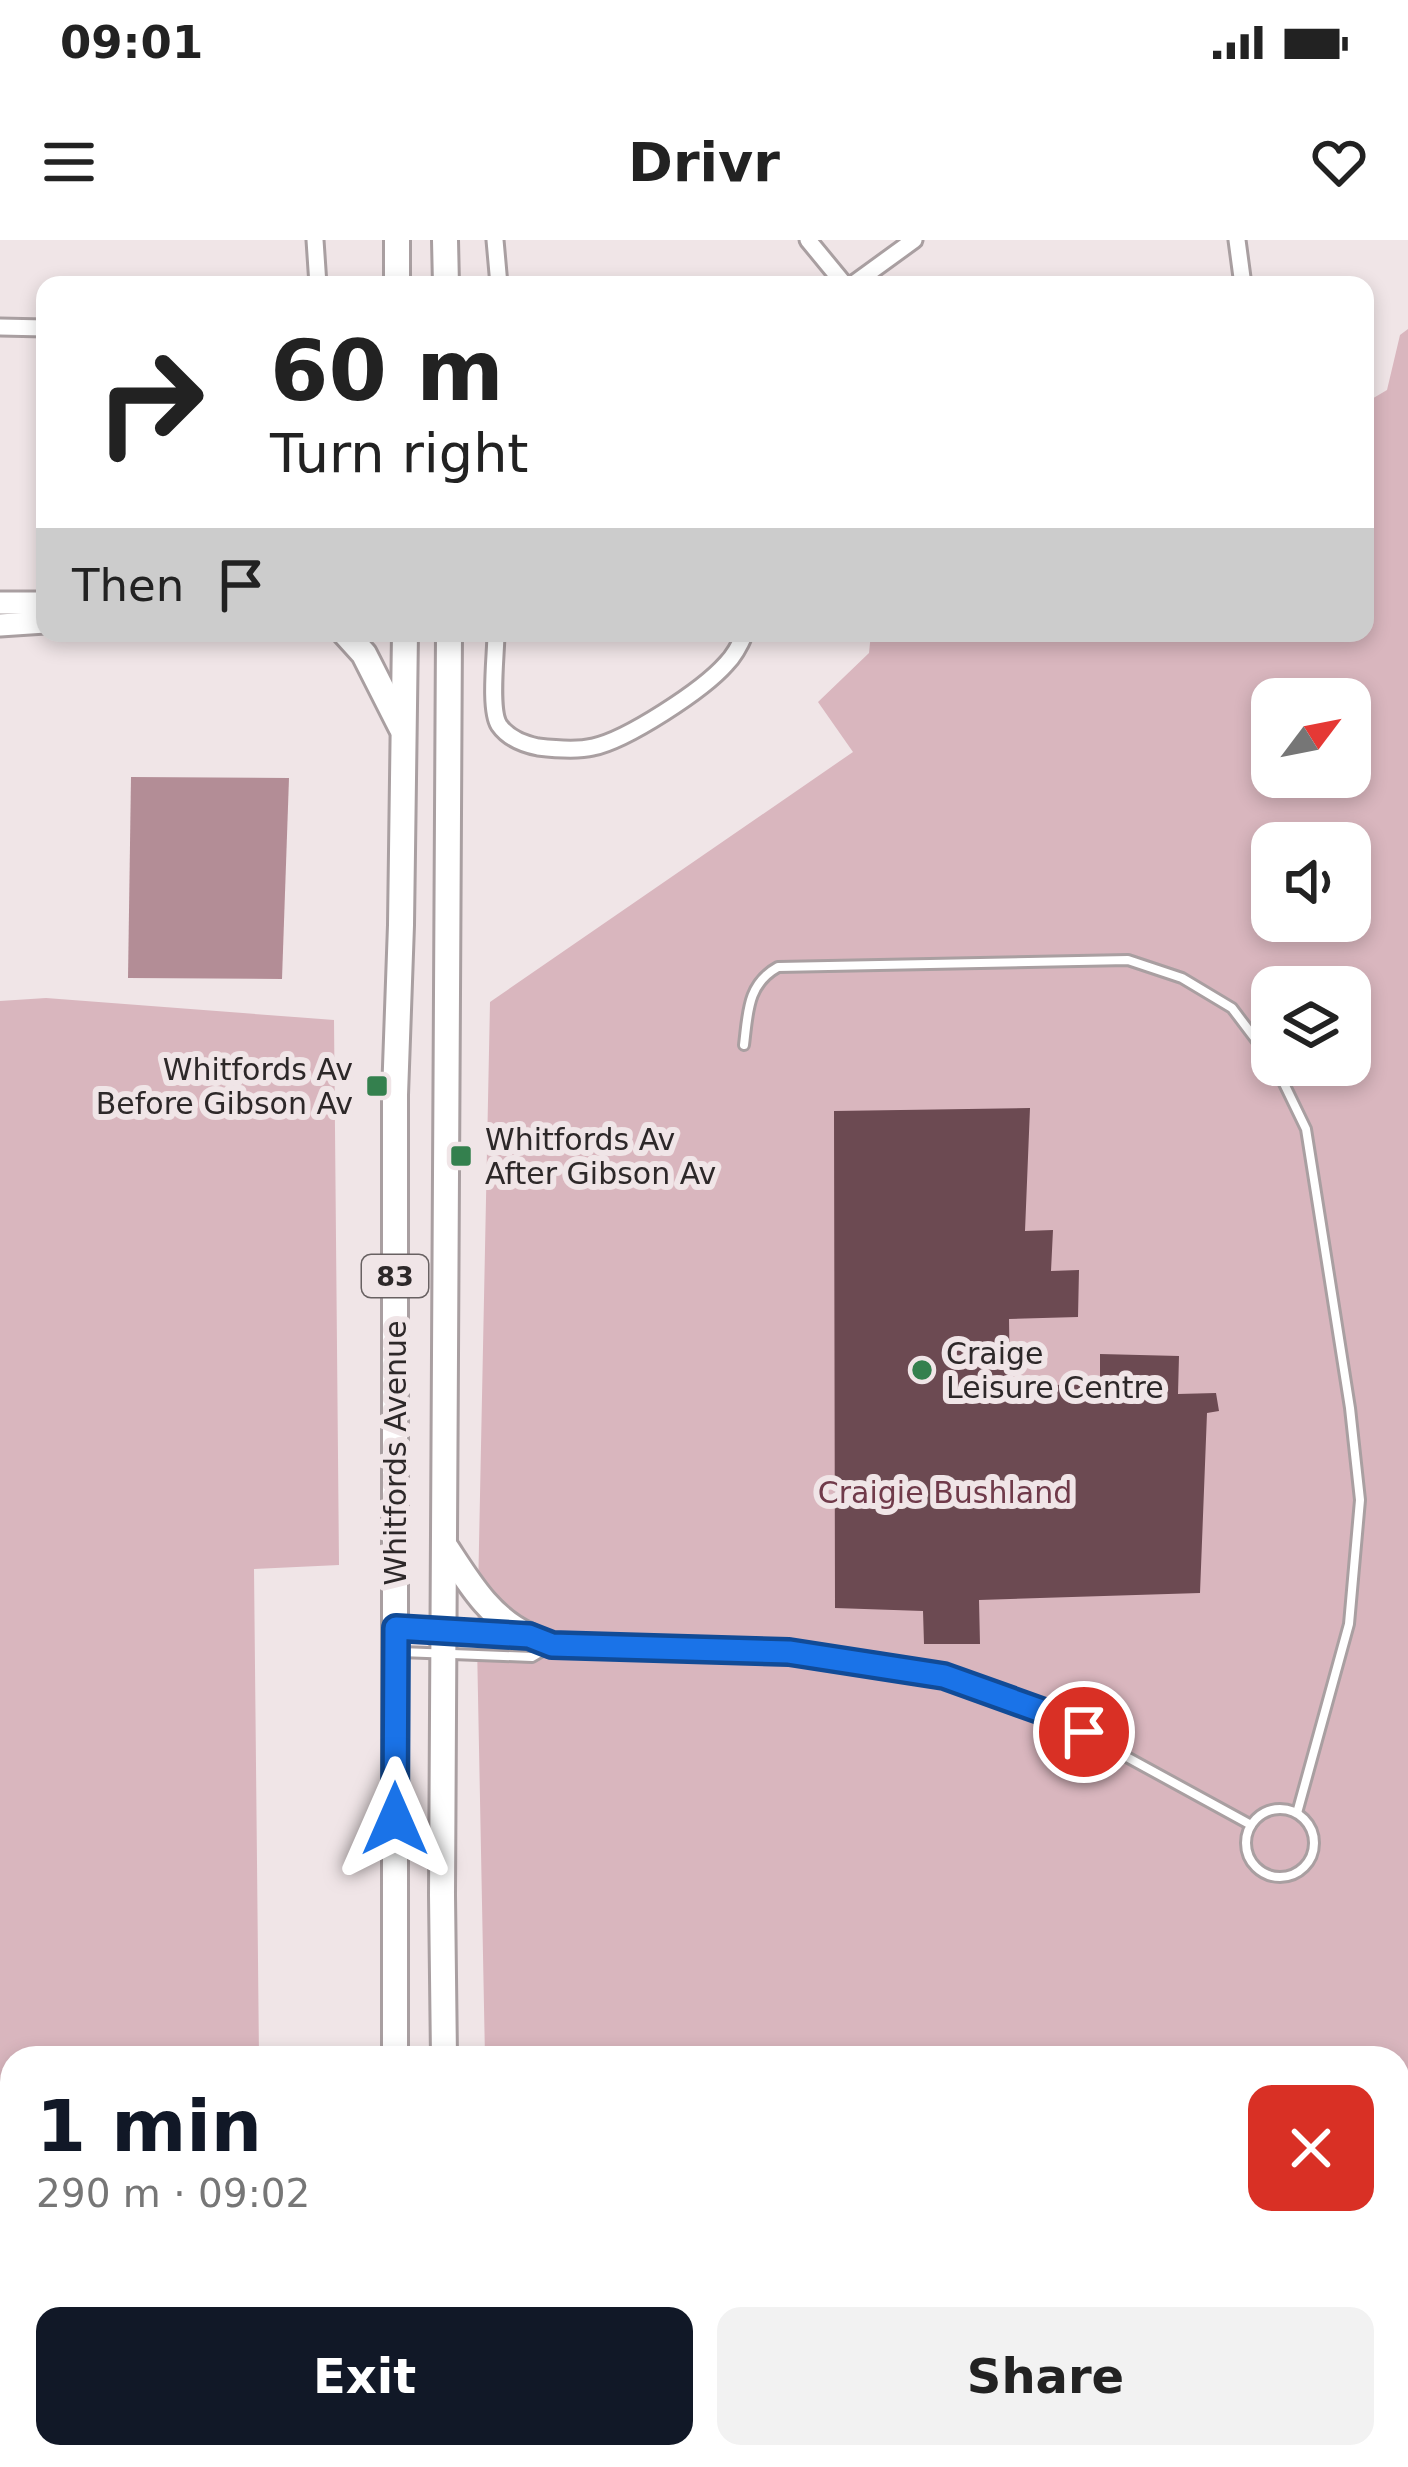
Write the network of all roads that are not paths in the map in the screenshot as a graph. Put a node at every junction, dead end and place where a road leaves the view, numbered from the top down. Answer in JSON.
{"nodes":[{"id":1,"x":315,"y":240,"type":"edge"},
{"id":2,"x":397,"y":240,"type":"edge"},
{"id":3,"x":445,"y":240,"type":"edge"},
{"id":4,"x":495,"y":240,"type":"edge"},
{"id":5,"x":808,"y":240,"type":"edge"},
{"id":6,"x":914,"y":240,"type":"edge"},
{"id":7,"x":1237,"y":240,"type":"edge"},
{"id":8,"x":317,"y":276,"type":"edge"},
{"id":9,"x":398,"y":276,"type":"edge"},
{"id":10,"x":446,"y":276,"type":"edge"},
{"id":11,"x":498,"y":276,"type":"edge"},
{"id":12,"x":841,"y":276,"type":"edge"},
{"id":13,"x":862,"y":276,"type":"edge"},
{"id":14,"x":1242,"y":276,"type":"edge"},
{"id":15,"x":0,"y":327,"type":"edge"},
{"id":16,"x":36,"y":328,"type":"edge"},
{"id":17,"x":0,"y":603,"type":"edge"},
{"id":18,"x":36,"y":603,"type":"edge"},
{"id":19,"x":36,"y":623,"type":"edge"},
{"id":20,"x":0,"y":625,"type":"edge"},
{"id":21,"x":353,"y":642,"type":"edge"},
{"id":22,"x":405,"y":642,"type":"edge"},
{"id":23,"x":449,"y":642,"type":"edge"},
{"id":24,"x":496,"y":642,"type":"edge"},
{"id":25,"x":741,"y":642,"type":"edge"},
{"id":26,"x":405,"y":735,"type":"junction"},
{"id":27,"x":1251,"y":1033,"type":"edge"},
{"id":28,"x":744,"y":1045,"type":"dead end"},
{"id":29,"x":1285,"y":1086,"type":"edge"},
{"id":30,"x":446,"y":1546,"type":"junction"},
{"id":31,"x":396,"y":1640,"type":"junction"},
{"id":32,"x":541,"y":1640,"type":"junction"},
{"id":33,"x":444,"y":1642,"type":"junction"},
{"id":34,"x":1297,"y":1813,"type":"junction"},
{"id":35,"x":1251,"y":1825,"type":"junction"},
{"id":36,"x":395,"y":2046,"type":"edge"},
{"id":37,"x":444,"y":2046,"type":"edge"}],
"edges":[{"from":1,"to":8,"type":"street"},
{"from":2,"to":9,"type":"main road"},
{"from":3,"to":10,"type":"main road"},
{"from":4,"to":11,"type":"street"},
{"from":5,"to":12,"type":"street"},
{"from":6,"to":13,"type":"street"},
{"from":7,"to":14,"type":"street"},
{"from":15,"to":16,"type":"street"},
{"from":17,"to":18,"type":"main road"},
{"from":19,"to":20,"type":"main road"},
{"from":21,"to":26,"type":"main road"},
{"from":22,"to":26,"type":"main road","name":"Whitfords Avenue","number":"83"},
{"from":23,"to":30,"type":"main road","name":"Whitfords Avenue","number":"83"},
{"from":24,"to":25,"type":"street"},
{"from":26,"to":31,"type":"main road","name":"Whitfords Avenue","number":"83"},
{"from":27,"to":28,"type":"lane"},
{"from":29,"to":34,"type":"lane"},
{"from":30,"to":32,"type":"main road"},
{"from":30,"to":33,"type":"main road","name":"Whitfords Avenue","number":"83"},
{"from":31,"to":33,"type":"lane"},
{"from":31,"to":33,"type":"lane"},
{"from":31,"to":36,"type":"main road","name":"Whitfords Avenue","number":"83"},
{"from":32,"to":33,"type":"lane"},
{"from":32,"to":33,"type":"lane"},
{"from":32,"to":35,"type":"lane"},
{"from":33,"to":37,"type":"main road","name":"Whitfords Avenue","number":"83"},
{"from":34,"to":35,"type":"lane"},
{"from":34,"to":35,"type":"lane"}]}
